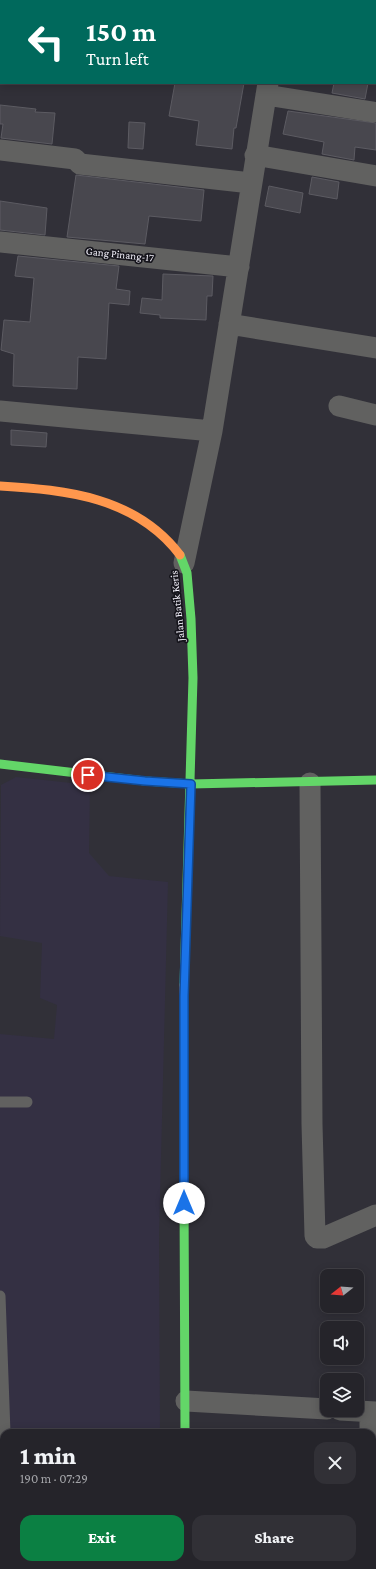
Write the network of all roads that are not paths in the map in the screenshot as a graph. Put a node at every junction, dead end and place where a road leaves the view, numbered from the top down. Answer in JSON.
{"nodes":[{"id":1,"x":267,"y":89,"type":"edge"},
{"id":2,"x":373,"y":112,"type":"dead end"},
{"id":3,"x":0,"y":150,"type":"edge"},
{"id":4,"x":256,"y":155,"type":"junction"},
{"id":5,"x":376,"y":176,"type":"edge"},
{"id":6,"x":251,"y":183,"type":"junction"},
{"id":7,"x":0,"y":242,"type":"edge"},
{"id":8,"x":239,"y":267,"type":"junction"},
{"id":9,"x":229,"y":324,"type":"junction"},
{"id":10,"x":376,"y":348,"type":"edge"},
{"id":11,"x":339,"y":406,"type":"dead end"},
{"id":12,"x":0,"y":411,"type":"edge"},
{"id":13,"x":376,"y":415,"type":"edge"},
{"id":14,"x":212,"y":431,"type":"junction"},
{"id":15,"x":0,"y":486,"type":"edge"},
{"id":16,"x":184,"y":563,"type":"junction"},
{"id":17,"x":0,"y":764,"type":"edge"},
{"id":18,"x":376,"y":780,"type":"edge"},
{"id":19,"x":310,"y":783,"type":"junction"},
{"id":20,"x":191,"y":784,"type":"junction"},
{"id":21,"x":0,"y":1102,"type":"edge"},
{"id":22,"x":27,"y":1102,"type":"dead end"},
{"id":23,"x":376,"y":1214,"type":"edge"},
{"id":24,"x":0,"y":1296,"type":"edge"},
{"id":25,"x":186,"y":1401,"type":"junction"},
{"id":26,"x":320,"y":1409,"type":"edge"},
{"id":27,"x":373,"y":1412,"type":"edge"},
{"id":28,"x":5,"y":1429,"type":"edge"},
{"id":29,"x":185,"y":1429,"type":"edge"},
{"id":30,"x":371,"y":1429,"type":"edge"}],
"edges":[{"from":1,"to":2,"type":"street"},
{"from":1,"to":4,"type":"street"},
{"from":3,"to":6,"type":"street"},
{"from":4,"to":5,"type":"street"},
{"from":4,"to":6,"type":"street"},
{"from":6,"to":8,"type":"street"},
{"from":7,"to":8,"type":"street","name":"Gang Pinang-17"},
{"from":8,"to":9,"type":"street"},
{"from":9,"to":10,"type":"street"},
{"from":9,"to":14,"type":"street"},
{"from":11,"to":13,"type":"street"},
{"from":12,"to":14,"type":"street"},
{"from":14,"to":16,"type":"street"},
{"from":15,"to":16,"type":"street","name":"Jalan Batik Keris"},
{"from":16,"to":20,"type":"street","name":"Jalan Batik Keris"},
{"from":17,"to":20,"type":"street"},
{"from":18,"to":19,"type":"street"},
{"from":19,"to":20,"type":"street"},
{"from":19,"to":23,"type":"street"},
{"from":20,"to":25,"type":"street","name":"Jalan Batik Keris"},
{"from":21,"to":22,"type":"lane"},
{"from":24,"to":28,"type":"lane"},
{"from":25,"to":26,"type":"street"},
{"from":25,"to":29,"type":"street","name":"Jalan Batik Keris"},
{"from":27,"to":30,"type":"street"}]}
